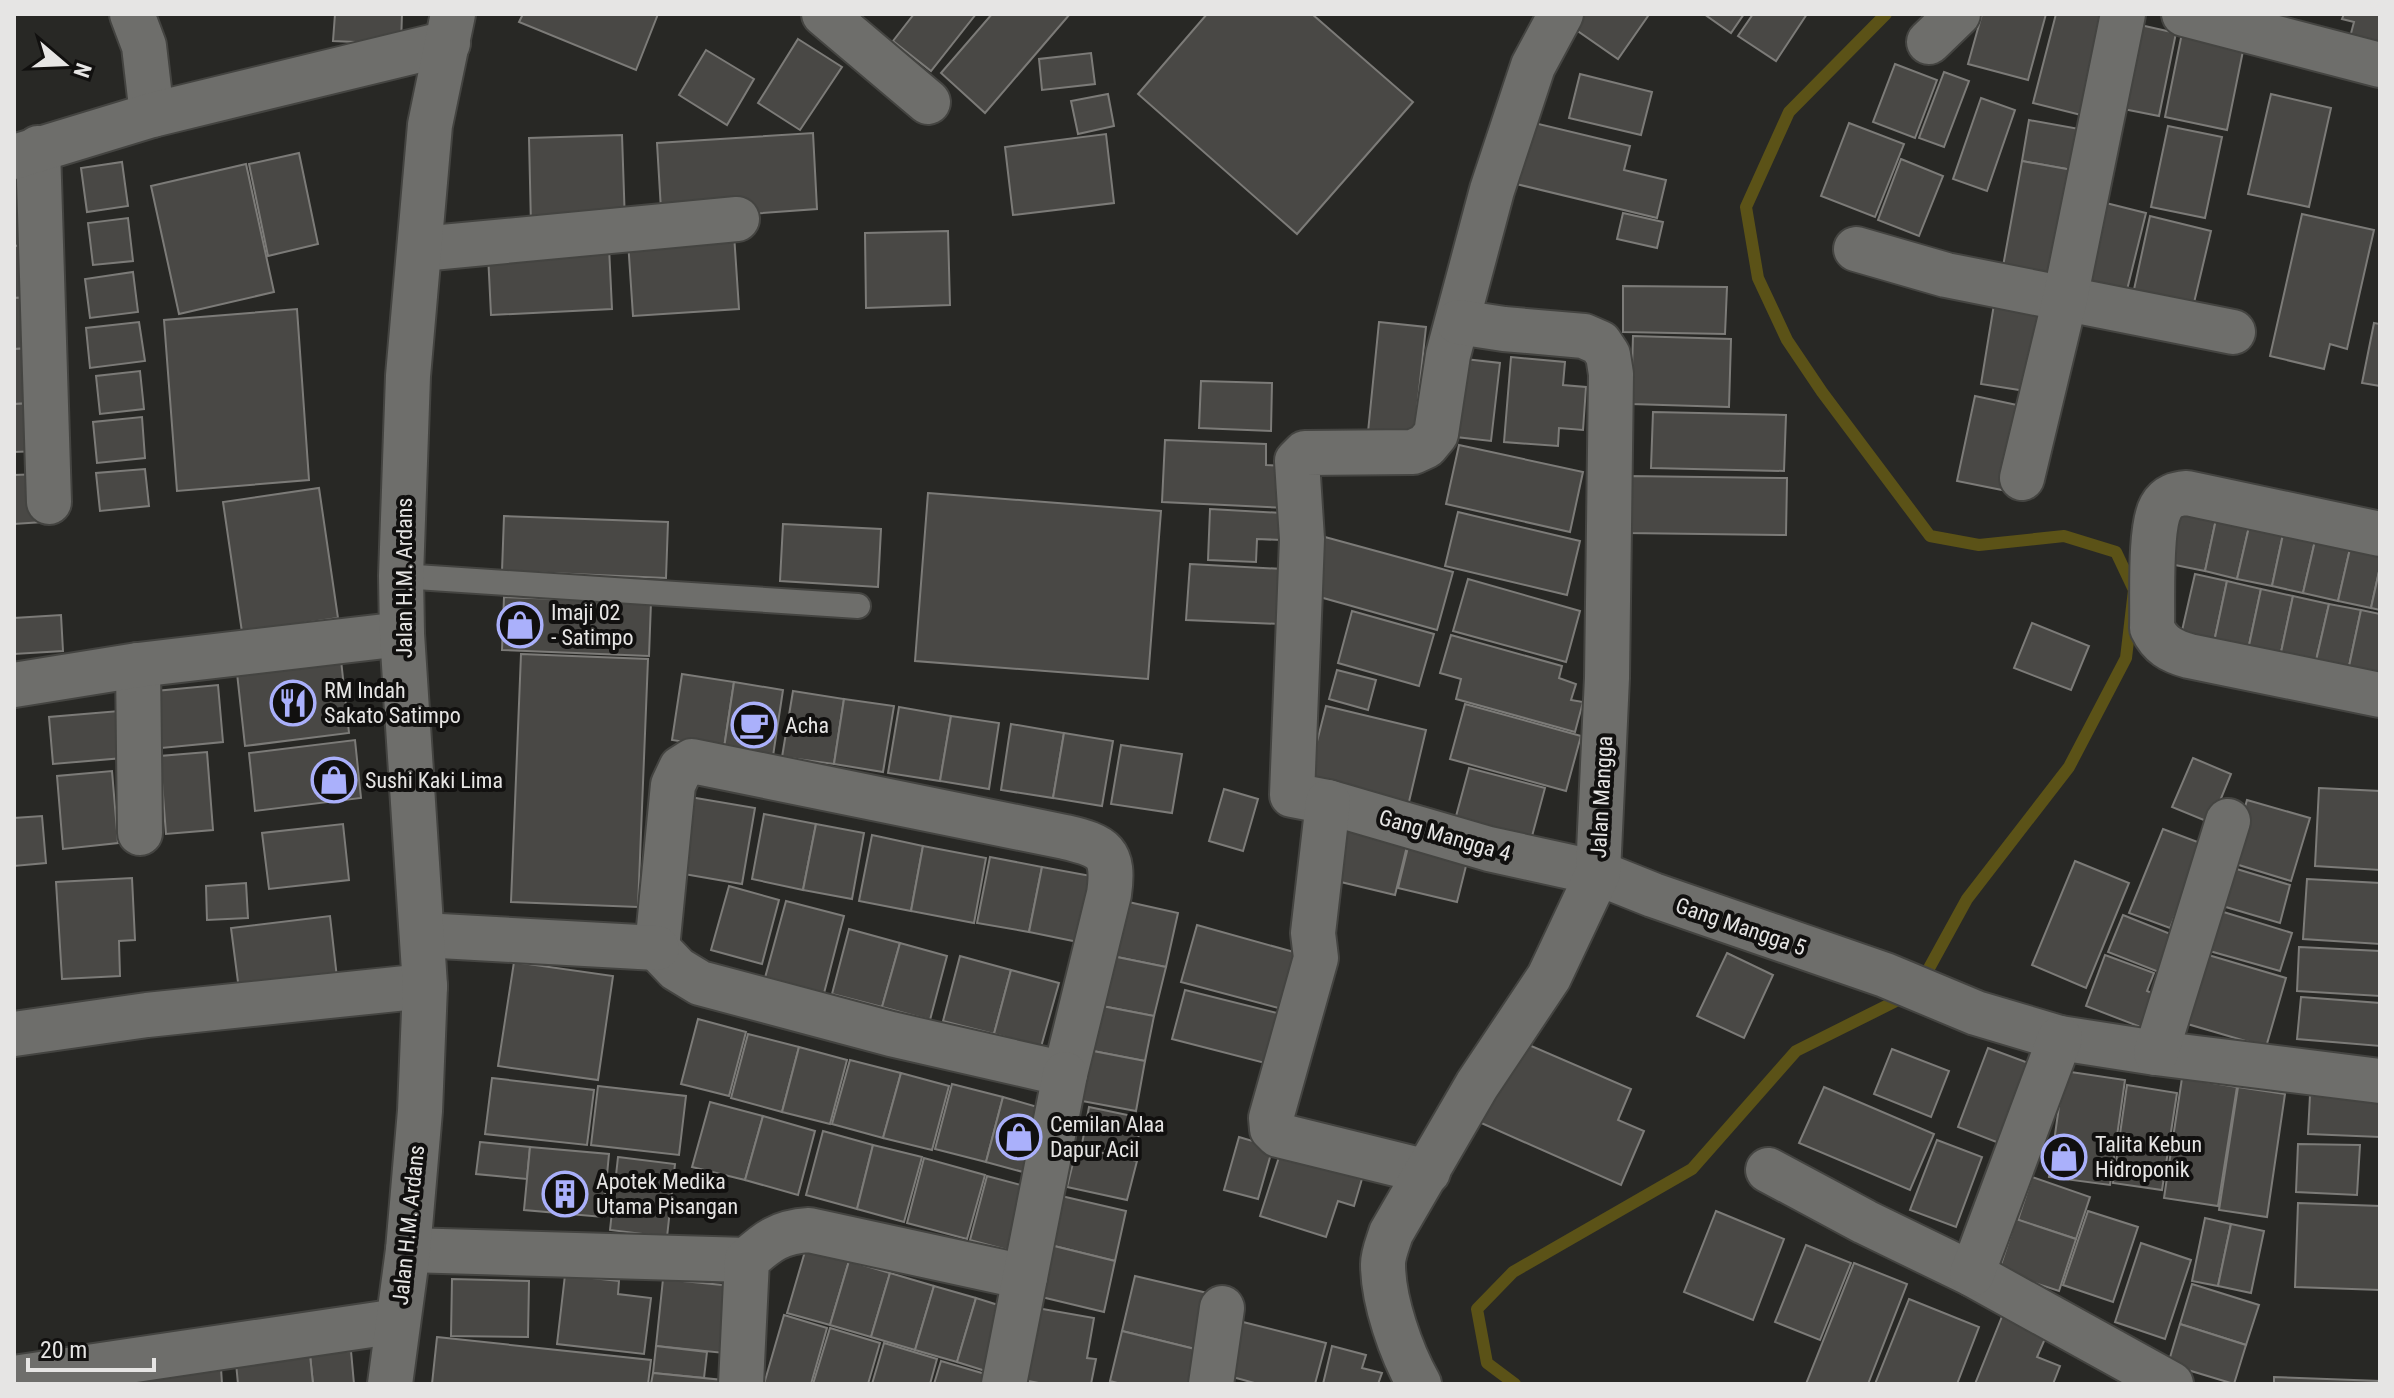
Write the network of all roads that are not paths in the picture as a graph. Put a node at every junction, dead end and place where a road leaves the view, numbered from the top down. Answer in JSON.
{"nodes":[{"id":1,"x":132,"y":14,"type":"edge"},
{"id":2,"x":824,"y":14,"type":"edge"},
{"id":3,"x":1561,"y":14,"type":"edge"},
{"id":4,"x":2123,"y":14,"type":"edge"},
{"id":5,"x":2184,"y":14,"type":"edge"},
{"id":6,"x":451,"y":28,"type":"edge"},
{"id":7,"x":2380,"y":65,"type":"edge"},
{"id":8,"x":928,"y":102,"type":"dead end"},
{"id":9,"x":152,"y":115,"type":"junction"},
{"id":10,"x":26,"y":152,"type":"edge"},
{"id":11,"x":737,"y":219,"type":"dead end"},
{"id":12,"x":421,"y":249,"type":"junction"},
{"id":13,"x":1856,"y":249,"type":"dead end"},
{"id":14,"x":2065,"y":299,"type":"junction"},
{"id":15,"x":1458,"y":322,"type":"junction"},
{"id":16,"x":2233,"y":332,"type":"dead end"},
{"id":17,"x":2022,"y":478,"type":"dead end"},
{"id":18,"x":49,"y":502,"type":"dead end"},
{"id":19,"x":2380,"y":534,"type":"edge"},
{"id":20,"x":401,"y":576,"type":"junction"},
{"id":21,"x":858,"y":606,"type":"dead end"},
{"id":22,"x":402,"y":634,"type":"junction"},
{"id":23,"x":138,"y":665,"type":"junction"},
{"id":24,"x":14,"y":685,"type":"edge"},
{"id":25,"x":2380,"y":695,"type":"edge"},
{"id":26,"x":1310,"y":798,"type":"junction"},
{"id":27,"x":2228,"y":821,"type":"dead end"},
{"id":28,"x":140,"y":833,"type":"dead end"},
{"id":29,"x":1598,"y":873,"type":"junction"},
{"id":30,"x":422,"y":935,"type":"junction"},
{"id":31,"x":657,"y":948,"type":"junction"},
{"id":32,"x":425,"y":986,"type":"junction"},
{"id":33,"x":14,"y":1034,"type":"edge"},
{"id":34,"x":2060,"y":1038,"type":"junction"},
{"id":35,"x":2156,"y":1053,"type":"junction"},
{"id":36,"x":1065,"y":1074,"type":"junction"},
{"id":37,"x":2380,"y":1081,"type":"edge"},
{"id":38,"x":1768,"y":1170,"type":"dead end"},
{"id":39,"x":1428,"y":1172,"type":"junction"},
{"id":40,"x":408,"y":1250,"type":"junction"},
{"id":41,"x":747,"y":1260,"type":"junction"},
{"id":42,"x":1972,"y":1274,"type":"junction"},
{"id":43,"x":1025,"y":1277,"type":"junction"},
{"id":44,"x":1222,"y":1308,"type":"dead end"},
{"id":45,"x":398,"y":1321,"type":"junction"},
{"id":46,"x":14,"y":1378,"type":"edge"},
{"id":47,"x":390,"y":1384,"type":"edge"},
{"id":48,"x":741,"y":1384,"type":"edge"},
{"id":49,"x":1004,"y":1384,"type":"edge"},
{"id":50,"x":1211,"y":1384,"type":"edge"},
{"id":51,"x":1419,"y":1384,"type":"edge"},
{"id":52,"x":2171,"y":1384,"type":"edge"}],
"edges":[{"from":1,"to":9,"type":"street"},
{"from":2,"to":8,"type":"street"},
{"from":3,"to":15,"type":"street"},
{"from":4,"to":14,"type":"street"},
{"from":5,"to":7,"type":"street"},
{"from":6,"to":9,"type":"street"},
{"from":6,"to":12,"type":"street","name":"Jalan H.M. Ardans"},
{"from":9,"to":10,"type":"street"},
{"from":10,"to":18,"type":"street"},
{"from":11,"to":12,"type":"street"},
{"from":12,"to":20,"type":"street","name":"Jalan H.M. Ardans"},
{"from":13,"to":14,"type":"street"},
{"from":14,"to":16,"type":"street"},
{"from":14,"to":17,"type":"street"},
{"from":15,"to":26,"type":"street"},
{"from":15,"to":29,"type":"street","name":"Jalan Mangga"},
{"from":19,"to":25,"type":"street"},
{"from":20,"to":21,"type":"lane"},
{"from":20,"to":22,"type":"street","name":"Jalan H.M. Ardans"},
{"from":22,"to":23,"type":"street"},
{"from":22,"to":30,"type":"street","name":"Jalan H.M. Ardans"},
{"from":23,"to":24,"type":"street"},
{"from":23,"to":28,"type":"street"},
{"from":26,"to":29,"type":"street","name":"Gang Mangga 4"},
{"from":26,"to":39,"type":"street"},
{"from":27,"to":35,"type":"street"},
{"from":29,"to":34,"type":"street","name":"Gang Mangga 5"},
{"from":29,"to":39,"type":"street","name":"Jalan Mangga"},
{"from":30,"to":31,"type":"street"},
{"from":30,"to":32,"type":"street","name":"Jalan H.M. Ardans"},
{"from":31,"to":36,"type":"street"},
{"from":31,"to":36,"type":"street"},
{"from":32,"to":33,"type":"street"},
{"from":32,"to":40,"type":"street","name":"Jalan H.M. Ardans"},
{"from":34,"to":35,"type":"street","name":"Gang Mangga 5"},
{"from":34,"to":42,"type":"street"},
{"from":35,"to":37,"type":"street","name":"Gang Mangga 5"},
{"from":36,"to":43,"type":"street"},
{"from":38,"to":42,"type":"street"},
{"from":39,"to":51,"type":"street","name":"Jalan Mangga"},
{"from":40,"to":41,"type":"street"},
{"from":40,"to":45,"type":"street","name":"Jalan H.M. Ardans"},
{"from":41,"to":43,"type":"street"},
{"from":41,"to":48,"type":"street"},
{"from":42,"to":52,"type":"street"},
{"from":43,"to":49,"type":"street"},
{"from":44,"to":50,"type":"street"},
{"from":45,"to":46,"type":"street"},
{"from":45,"to":47,"type":"street","name":"Jalan H.M. Ardans"}]}
